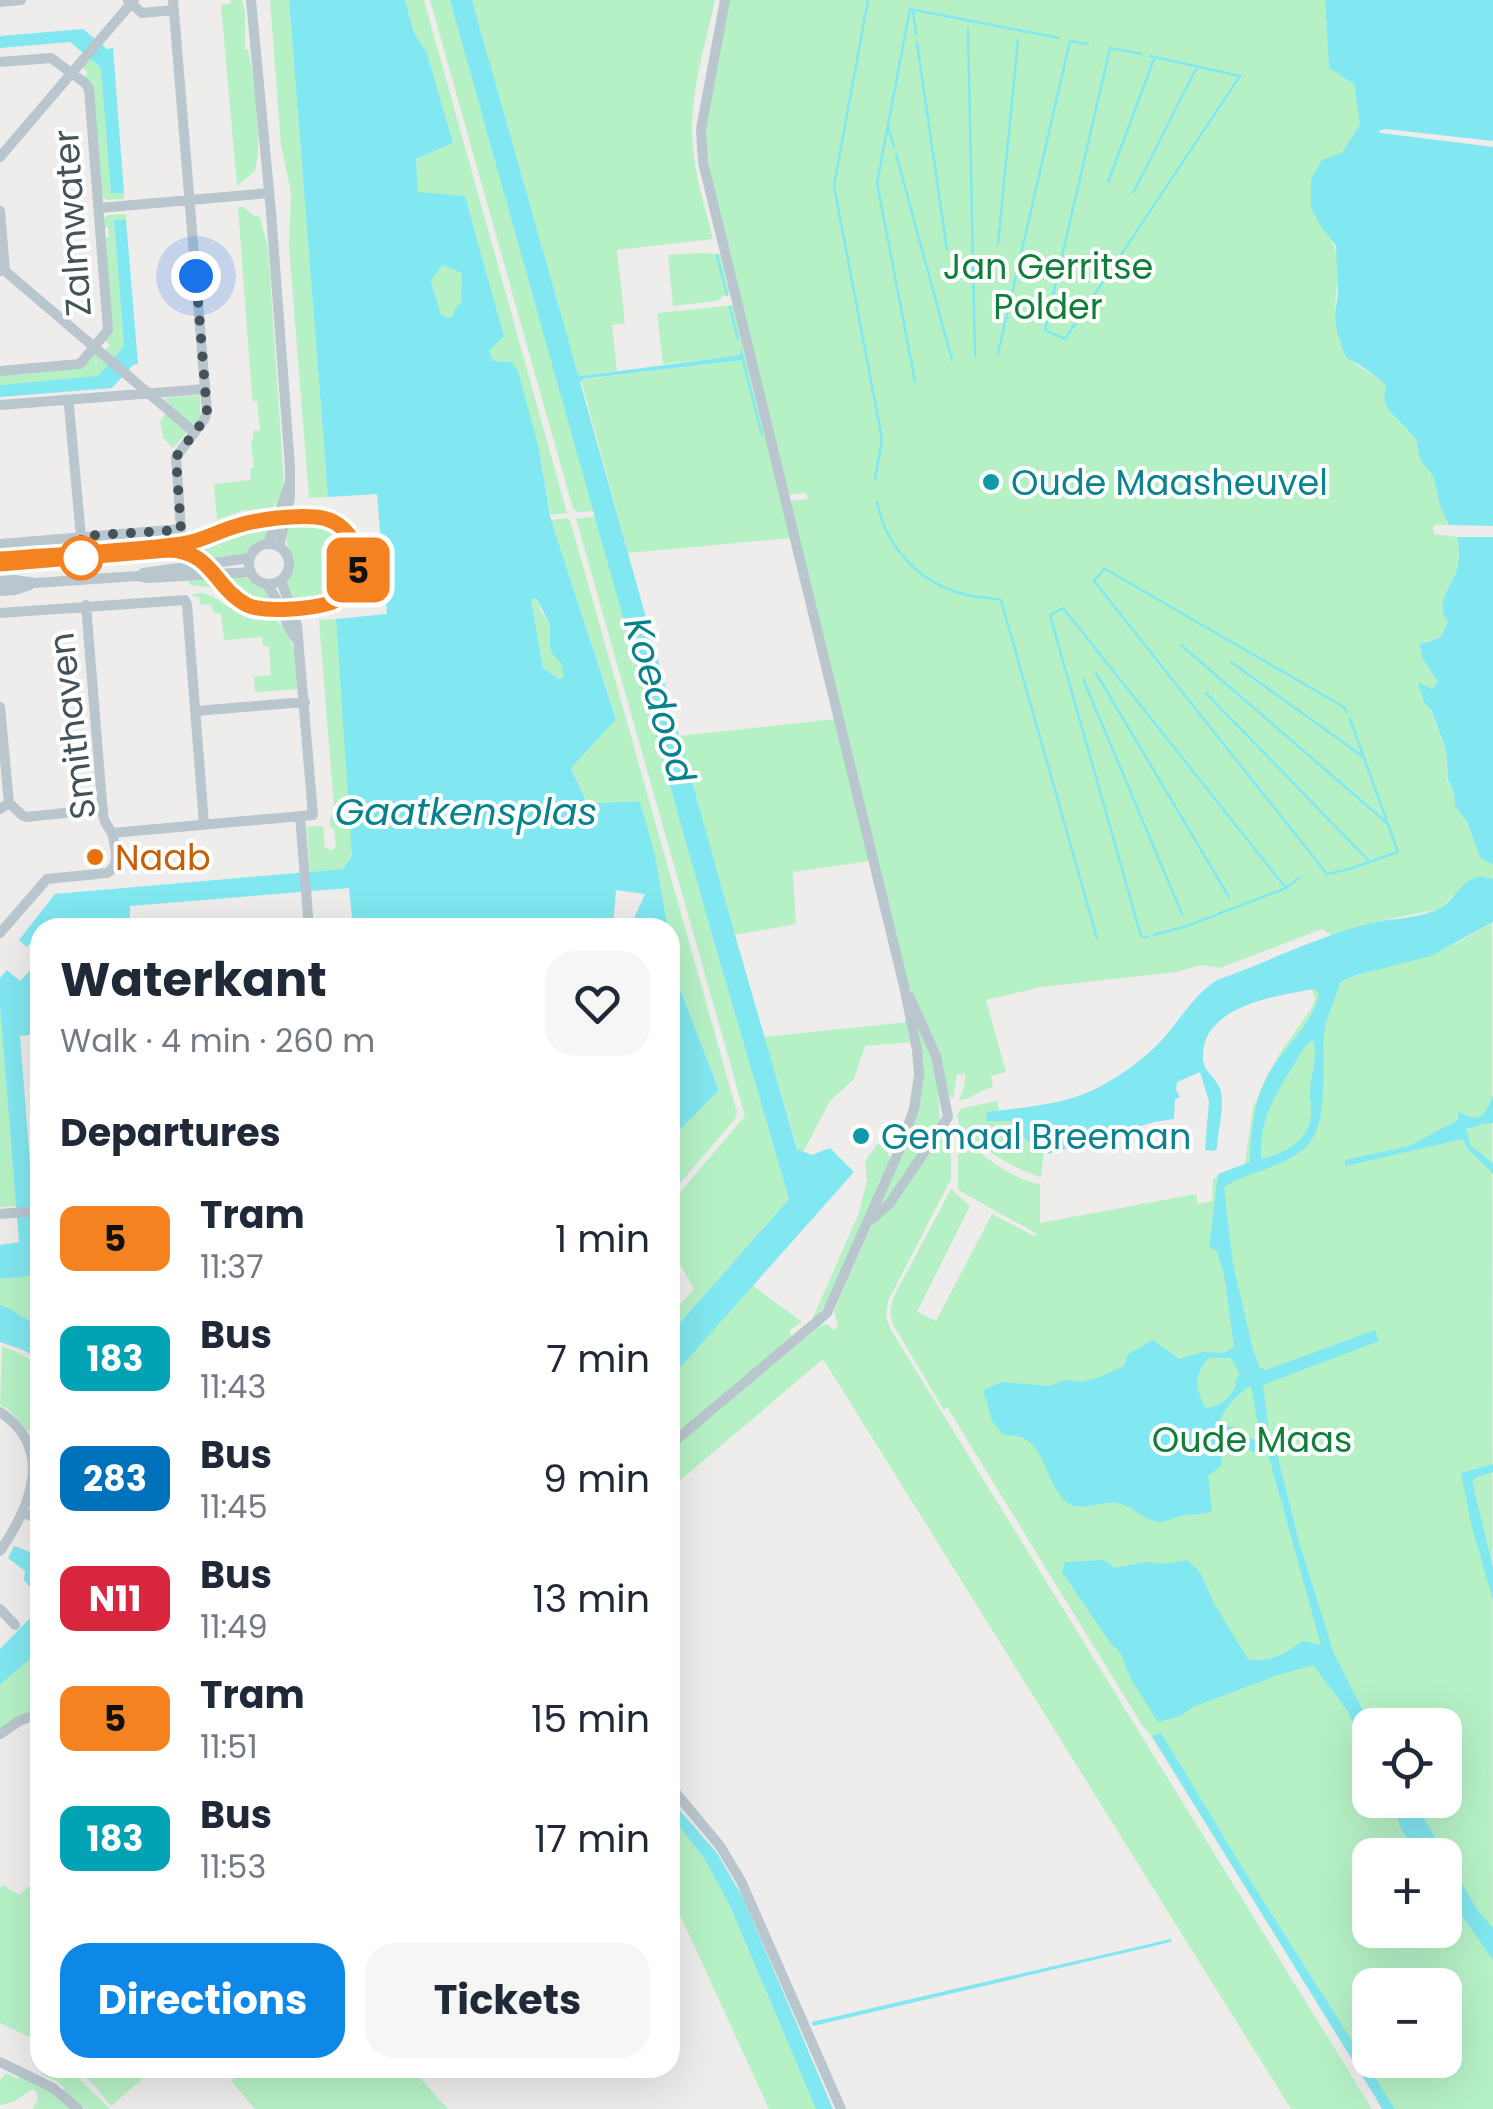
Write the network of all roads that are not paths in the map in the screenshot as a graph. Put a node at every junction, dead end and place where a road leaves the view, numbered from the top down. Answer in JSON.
{"nodes":[{"id":1,"x":21,"y":0,"type":"edge"},
{"id":2,"x":251,"y":0,"type":"edge"},
{"id":3,"x":725,"y":0,"type":"edge"},
{"id":4,"x":131,"y":1,"type":"edge"},
{"id":5,"x":0,"y":2,"type":"edge"},
{"id":6,"x":173,"y":5,"type":"edge"},
{"id":7,"x":0,"y":62,"type":"edge"},
{"id":8,"x":72,"y":72,"type":"junction"},
{"id":9,"x":0,"y":156,"type":"edge"},
{"id":10,"x":269,"y":193,"type":"junction"},
{"id":11,"x":190,"y":201,"type":"junction"},
{"id":12,"x":99,"y":208,"type":"junction"},
{"id":13,"x":0,"y":211,"type":"edge"},
{"id":14,"x":3,"y":271,"type":"edge"},
{"id":15,"x":95,"y":347,"type":"junction"},
{"id":16,"x":0,"y":371,"type":"edge"},
{"id":17,"x":205,"y":389,"type":"junction"},
{"id":18,"x":153,"y":393,"type":"junction"},
{"id":19,"x":0,"y":404,"type":"edge"},
{"id":20,"x":69,"y":406,"type":"dead end"},
{"id":21,"x":194,"y":432,"type":"junction"},
{"id":22,"x":81,"y":536,"type":"junction"},
{"id":23,"x":0,"y":544,"type":"edge"},
{"id":24,"x":274,"y":546,"type":"junction"},
{"id":25,"x":250,"y":558,"type":"junction"},
{"id":26,"x":251,"y":572,"type":"junction"},
{"id":27,"x":137,"y":576,"type":"junction"},
{"id":28,"x":282,"y":580,"type":"junction"},
{"id":29,"x":0,"y":581,"type":"edge"},
{"id":30,"x":36,"y":583,"type":"junction"},
{"id":31,"x":266,"y":584,"type":"junction"},
{"id":32,"x":0,"y":592,"type":"edge"},
{"id":33,"x":86,"y":606,"type":"junction"},
{"id":34,"x":0,"y":613,"type":"edge"},
{"id":35,"x":297,"y":640,"type":"junction"},
{"id":36,"x":305,"y":702,"type":"junction"},
{"id":37,"x":0,"y":707,"type":"edge"},
{"id":38,"x":196,"y":711,"type":"junction"},
{"id":39,"x":5,"y":806,"type":"edge"},
{"id":40,"x":103,"y":810,"type":"junction"},
{"id":41,"x":300,"y":816,"type":"junction"},
{"id":42,"x":204,"y":824,"type":"junction"},
{"id":43,"x":112,"y":833,"type":"junction"},
{"id":44,"x":308,"y":918,"type":"edge"},
{"id":45,"x":0,"y":933,"type":"edge"},
{"id":46,"x":904,"y":986,"type":"junction"},
{"id":47,"x":30,"y":1212,"type":"edge"},
{"id":48,"x":0,"y":1214,"type":"edge"},
{"id":49,"x":868,"y":1222,"type":"junction"},
{"id":50,"x":0,"y":1412,"type":"edge"},
{"id":51,"x":680,"y":1438,"type":"edge"},
{"id":52,"x":30,"y":1450,"type":"edge"},
{"id":53,"x":30,"y":1488,"type":"edge"},
{"id":54,"x":23,"y":1513,"type":"junction"},
{"id":55,"x":30,"y":1516,"type":"edge"},
{"id":56,"x":0,"y":1551,"type":"edge"},
{"id":57,"x":0,"y":1609,"type":"edge"},
{"id":58,"x":16,"y":1625,"type":"dead end"},
{"id":59,"x":30,"y":1716,"type":"edge"},
{"id":60,"x":0,"y":1734,"type":"edge"},
{"id":61,"x":680,"y":1798,"type":"edge"},
{"id":62,"x":0,"y":2062,"type":"edge"},
{"id":63,"x":30,"y":2077,"type":"edge"},
{"id":64,"x":33,"y":2078,"type":"edge"},
{"id":65,"x":78,"y":2109,"type":"edge"},
{"id":66,"x":841,"y":2109,"type":"edge"}],
"edges":[{"from":1,"to":5,"type":"street"},
{"from":2,"to":10,"type":"street"},
{"from":3,"to":46,"type":"street"},
{"from":4,"to":6,"type":"street"},
{"from":4,"to":8,"type":"street"},
{"from":6,"to":11,"type":"street"},
{"from":7,"to":8,"type":"street"},
{"from":8,"to":9,"type":"street"},
{"from":8,"to":12,"type":"street","name":"Zalmwater"},
{"from":10,"to":11,"type":"street"},
{"from":10,"to":24,"type":"street"},
{"from":11,"to":12,"type":"street"},
{"from":11,"to":17,"type":"street"},
{"from":12,"to":15,"type":"street","name":"Zalmwater"},
{"from":13,"to":14,"type":"street"},
{"from":14,"to":15,"type":"street"},
{"from":15,"to":16,"type":"street","name":"Zalmwater"},
{"from":15,"to":18,"type":"street"},
{"from":17,"to":18,"type":"street"},
{"from":17,"to":21,"type":"street"},
{"from":18,"to":19,"type":"street"},
{"from":18,"to":21,"type":"street"},
{"from":20,"to":22,"type":"street"},
{"from":21,"to":22,"type":"street"},
{"from":22,"to":23,"type":"street"},
{"from":24,"to":25,"type":"street"},
{"from":24,"to":28,"type":"street"},
{"from":25,"to":26,"type":"street"},
{"from":25,"to":27,"type":"street"},
{"from":26,"to":27,"type":"street"},
{"from":26,"to":31,"type":"street"},
{"from":27,"to":30,"type":"street"},
{"from":28,"to":31,"type":"street"},
{"from":28,"to":35,"type":"street"},
{"from":29,"to":30,"type":"street"},
{"from":30,"to":32,"type":"street"},
{"from":31,"to":35,"type":"street"},
{"from":33,"to":34,"type":"street"},
{"from":33,"to":38,"type":"street"},
{"from":33,"to":40,"type":"street","name":"Smithaven"},
{"from":35,"to":36,"type":"street"},
{"from":36,"to":38,"type":"street"},
{"from":36,"to":41,"type":"street"},
{"from":37,"to":39,"type":"street"},
{"from":38,"to":42,"type":"street"},
{"from":39,"to":40,"type":"street"},
{"from":40,"to":43,"type":"street","name":"Smithaven"},
{"from":41,"to":42,"type":"street","name":"Smithaven"},
{"from":41,"to":44,"type":"street"},
{"from":42,"to":43,"type":"street","name":"Smithaven"},
{"from":43,"to":45,"type":"street"},
{"from":46,"to":49,"type":"street"},
{"from":46,"to":49,"type":"street"},
{"from":47,"to":48,"type":"street"},
{"from":49,"to":51,"type":"street"},
{"from":50,"to":52,"type":"street"},
{"from":53,"to":54,"type":"street"},
{"from":54,"to":55,"type":"street"},
{"from":54,"to":56,"type":"street"},
{"from":57,"to":58,"type":"street"},
{"from":59,"to":60,"type":"street"},
{"from":61,"to":66,"type":"street"},
{"from":62,"to":63,"type":"street"},
{"from":64,"to":65,"type":"street"}]}
